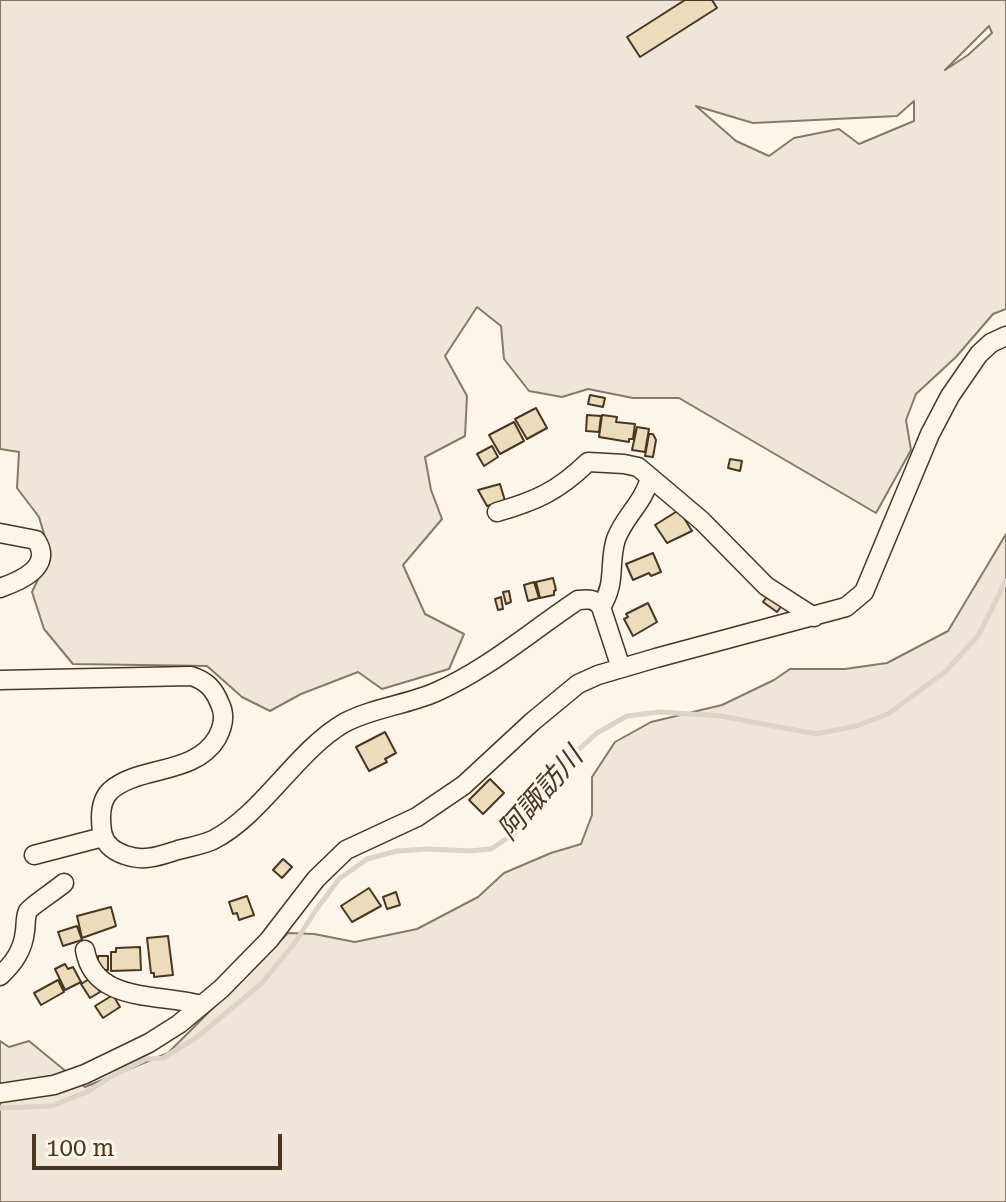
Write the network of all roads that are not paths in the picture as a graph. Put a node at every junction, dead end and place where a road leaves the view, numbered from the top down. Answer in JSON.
{"nodes":[{"id":1,"x":1006,"y":336,"type":"edge"},
{"id":2,"x":650,"y":478,"type":"junction"},
{"id":3,"x":497,"y":512,"type":"dead end"},
{"id":4,"x":0,"y":533,"type":"edge"},
{"id":5,"x":0,"y":588,"type":"edge"},
{"id":6,"x":601,"y":607,"type":"junction"},
{"id":7,"x":814,"y":617,"type":"junction"},
{"id":8,"x":621,"y":668,"type":"junction"},
{"id":9,"x":0,"y":680,"type":"edge"},
{"id":10,"x":103,"y":837,"type":"junction"},
{"id":11,"x":34,"y":855,"type":"dead end"},
{"id":12,"x":64,"y":883,"type":"dead end"},
{"id":13,"x":85,"y":950,"type":"dead end"},
{"id":14,"x":0,"y":976,"type":"edge"},
{"id":15,"x":201,"y":1005,"type":"junction"},
{"id":16,"x":0,"y":1093,"type":"edge"}],
"edges":[{"from":1,"to":7,"type":"street"},
{"from":2,"to":3,"type":"street"},
{"from":2,"to":6,"type":"street"},
{"from":2,"to":7,"type":"street"},
{"from":4,"to":5,"type":"street"},
{"from":6,"to":8,"type":"street"},
{"from":6,"to":10,"type":"street"},
{"from":7,"to":8,"type":"street"},
{"from":8,"to":15,"type":"street"},
{"from":9,"to":10,"type":"street"},
{"from":10,"to":11,"type":"street"},
{"from":12,"to":14,"type":"street"},
{"from":13,"to":15,"type":"street"},
{"from":15,"to":16,"type":"street"}]}
